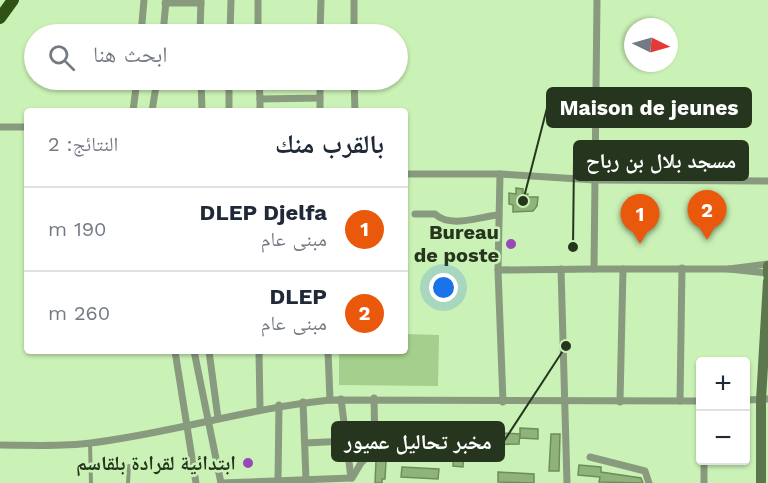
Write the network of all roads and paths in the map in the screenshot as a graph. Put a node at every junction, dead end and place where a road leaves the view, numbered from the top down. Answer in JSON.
{"nodes":[{"id":1,"x":13,"y":0,"type":"edge"},
{"id":2,"x":144,"y":0,"type":"edge"},
{"id":3,"x":231,"y":0,"type":"edge"},
{"id":4,"x":258,"y":0,"type":"edge"},
{"id":5,"x":321,"y":0,"type":"edge"},
{"id":6,"x":354,"y":0,"type":"edge"},
{"id":7,"x":597,"y":0,"type":"edge"},
{"id":8,"x":166,"y":2,"type":"edge"},
{"id":9,"x":201,"y":2,"type":"edge"},
{"id":10,"x":0,"y":18,"type":"edge"},
{"id":11,"x":142,"y":24,"type":"edge"},
{"id":12,"x":164,"y":24,"type":"edge"},
{"id":13,"x":200,"y":24,"type":"edge"},
{"id":14,"x":230,"y":24,"type":"edge"},
{"id":15,"x":258,"y":24,"type":"edge"},
{"id":16,"x":320,"y":24,"type":"edge"},
{"id":17,"x":354,"y":24,"type":"edge"},
{"id":18,"x":135,"y":90,"type":"edge"},
{"id":19,"x":155,"y":90,"type":"edge"},
{"id":20,"x":201,"y":90,"type":"edge"},
{"id":21,"x":230,"y":90,"type":"edge"},
{"id":22,"x":260,"y":90,"type":"edge"},
{"id":23,"x":320,"y":90,"type":"edge"},
{"id":24,"x":354,"y":90,"type":"edge"},
{"id":25,"x":320,"y":98,"type":"junction"},
{"id":26,"x":260,"y":99,"type":"junction"},
{"id":27,"x":133,"y":108,"type":"edge"},
{"id":28,"x":152,"y":108,"type":"edge"},
{"id":29,"x":202,"y":108,"type":"edge"},
{"id":30,"x":229,"y":108,"type":"edge"},
{"id":31,"x":260,"y":108,"type":"edge"},
{"id":32,"x":320,"y":108,"type":"edge"},
{"id":33,"x":355,"y":108,"type":"edge"},
{"id":34,"x":0,"y":126,"type":"edge"},
{"id":35,"x":24,"y":128,"type":"edge"},
{"id":36,"x":408,"y":174,"type":"edge"},
{"id":37,"x":500,"y":174,"type":"junction"},
{"id":38,"x":595,"y":180,"type":"junction"},
{"id":39,"x":768,"y":181,"type":"edge"},
{"id":40,"x":415,"y":214,"type":"dead end"},
{"id":41,"x":499,"y":215,"type":"junction"},
{"id":42,"x":682,"y":268,"type":"junction"},
{"id":43,"x":561,"y":269,"type":"junction"},
{"id":44,"x":594,"y":269,"type":"junction"},
{"id":45,"x":623,"y":269,"type":"junction"},
{"id":46,"x":498,"y":270,"type":"junction"},
{"id":47,"x":768,"y":272,"type":"edge"},
{"id":48,"x":177,"y":354,"type":"edge"},
{"id":49,"x":195,"y":354,"type":"edge"},
{"id":50,"x":209,"y":354,"type":"edge"},
{"id":51,"x":259,"y":354,"type":"edge"},
{"id":52,"x":328,"y":354,"type":"edge"},
{"id":53,"x":374,"y":398,"type":"junction"},
{"id":54,"x":341,"y":399,"type":"junction"},
{"id":55,"x":330,"y":400,"type":"junction"},
{"id":56,"x":765,"y":400,"type":"edge"},
{"id":57,"x":564,"y":401,"type":"junction"},
{"id":58,"x":680,"y":401,"type":"junction"},
{"id":59,"x":696,"y":401,"type":"edge"},
{"id":60,"x":303,"y":402,"type":"junction"},
{"id":61,"x":503,"y":402,"type":"junction"},
{"id":62,"x":621,"y":402,"type":"junction"},
{"id":63,"x":279,"y":405,"type":"junction"},
{"id":64,"x":260,"y":409,"type":"junction"},
{"id":65,"x":218,"y":418,"type":"junction"},
{"id":66,"x":207,"y":422,"type":"junction"},
{"id":67,"x":192,"y":426,"type":"junction"},
{"id":68,"x":347,"y":441,"type":"junction"},
{"id":69,"x":90,"y":443,"type":"junction"},
{"id":70,"x":305,"y":443,"type":"junction"},
{"id":71,"x":0,"y":445,"type":"edge"},
{"id":72,"x":375,"y":449,"type":"junction"},
{"id":73,"x":415,"y":451,"type":"dead end"},
{"id":74,"x":590,"y":457,"type":"dead end"},
{"id":75,"x":704,"y":465,"type":"edge"},
{"id":76,"x":129,"y":466,"type":"dead end"},
{"id":77,"x":306,"y":480,"type":"junction"},
{"id":78,"x":278,"y":481,"type":"junction"},
{"id":79,"x":351,"y":481,"type":"edge"},
{"id":80,"x":261,"y":482,"type":"edge"},
{"id":81,"x":295,"y":482,"type":"edge"},
{"id":82,"x":91,"y":483,"type":"edge"},
{"id":83,"x":128,"y":483,"type":"edge"},
{"id":84,"x":196,"y":483,"type":"edge"},
{"id":85,"x":221,"y":483,"type":"edge"},
{"id":86,"x":567,"y":483,"type":"edge"},
{"id":87,"x":649,"y":483,"type":"edge"},
{"id":88,"x":704,"y":483,"type":"edge"},
{"id":89,"x":761,"y":483,"type":"edge"}],
"edges":[{"from":1,"to":10,"type":"highway"},
{"from":2,"to":11,"type":"street"},
{"from":3,"to":14,"type":"street"},
{"from":4,"to":15,"type":"street"},
{"from":5,"to":16,"type":"street"},
{"from":6,"to":17,"type":"street"},
{"from":7,"to":38,"type":"street"},
{"from":8,"to":9,"type":"street"},
{"from":8,"to":12,"type":"street"},
{"from":9,"to":13,"type":"street"},
{"from":18,"to":27,"type":"street"},
{"from":19,"to":28,"type":"street"},
{"from":20,"to":29,"type":"street"},
{"from":21,"to":30,"type":"street"},
{"from":22,"to":26,"type":"street"},
{"from":23,"to":25,"type":"street"},
{"from":24,"to":33,"type":"street"},
{"from":25,"to":26,"type":"street"},
{"from":25,"to":32,"type":"street"},
{"from":26,"to":31,"type":"street"},
{"from":34,"to":35,"type":"street"},
{"from":36,"to":37,"type":"street"},
{"from":37,"to":38,"type":"street"},
{"from":37,"to":41,"type":"street"},
{"from":38,"to":39,"type":"street"},
{"from":38,"to":44,"type":"street"},
{"from":40,"to":41,"type":"street"},
{"from":41,"to":46,"type":"street"},
{"from":42,"to":45,"type":"street"},
{"from":42,"to":47,"type":"street"},
{"from":42,"to":58,"type":"street"},
{"from":43,"to":44,"type":"street"},
{"from":43,"to":46,"type":"street"},
{"from":43,"to":57,"type":"street"},
{"from":44,"to":45,"type":"street"},
{"from":45,"to":62,"type":"street"},
{"from":46,"to":61,"type":"street"},
{"from":47,"to":56,"type":"main road"},
{"from":48,"to":67,"type":"street"},
{"from":49,"to":66,"type":"street"},
{"from":50,"to":65,"type":"street"},
{"from":51,"to":64,"type":"street"},
{"from":52,"to":55,"type":"street"},
{"from":53,"to":54,"type":"street"},
{"from":53,"to":61,"type":"street"},
{"from":53,"to":72,"type":"street"},
{"from":54,"to":55,"type":"street"},
{"from":54,"to":68,"type":"street"},
{"from":55,"to":60,"type":"street"},
{"from":56,"to":89,"type":"main road"},
{"from":57,"to":61,"type":"street"},
{"from":57,"to":62,"type":"street"},
{"from":57,"to":86,"type":"street"},
{"from":58,"to":59,"type":"street"},
{"from":58,"to":62,"type":"street"},
{"from":60,"to":63,"type":"street"},
{"from":60,"to":70,"type":"street"},
{"from":63,"to":64,"type":"street"},
{"from":63,"to":78,"type":"street"},
{"from":64,"to":65,"type":"street"},
{"from":65,"to":66,"type":"street"},
{"from":66,"to":67,"type":"street"},
{"from":66,"to":85,"type":"street"},
{"from":67,"to":69,"type":"street"},
{"from":67,"to":84,"type":"street"},
{"from":68,"to":70,"type":"street"},
{"from":68,"to":79,"type":"street"},
{"from":69,"to":71,"type":"street"},
{"from":69,"to":82,"type":"lane"},
{"from":70,"to":77,"type":"street"},
{"from":72,"to":73,"type":"street"},
{"from":72,"to":79,"type":"street"},
{"from":74,"to":87,"type":"street"},
{"from":75,"to":88,"type":"street"},
{"from":76,"to":83,"type":"lane"},
{"from":77,"to":79,"type":"street"},
{"from":77,"to":81,"type":"street"},
{"from":78,"to":80,"type":"street"},
{"from":78,"to":81,"type":"street"},
{"from":80,"to":85,"type":"street"}]}
